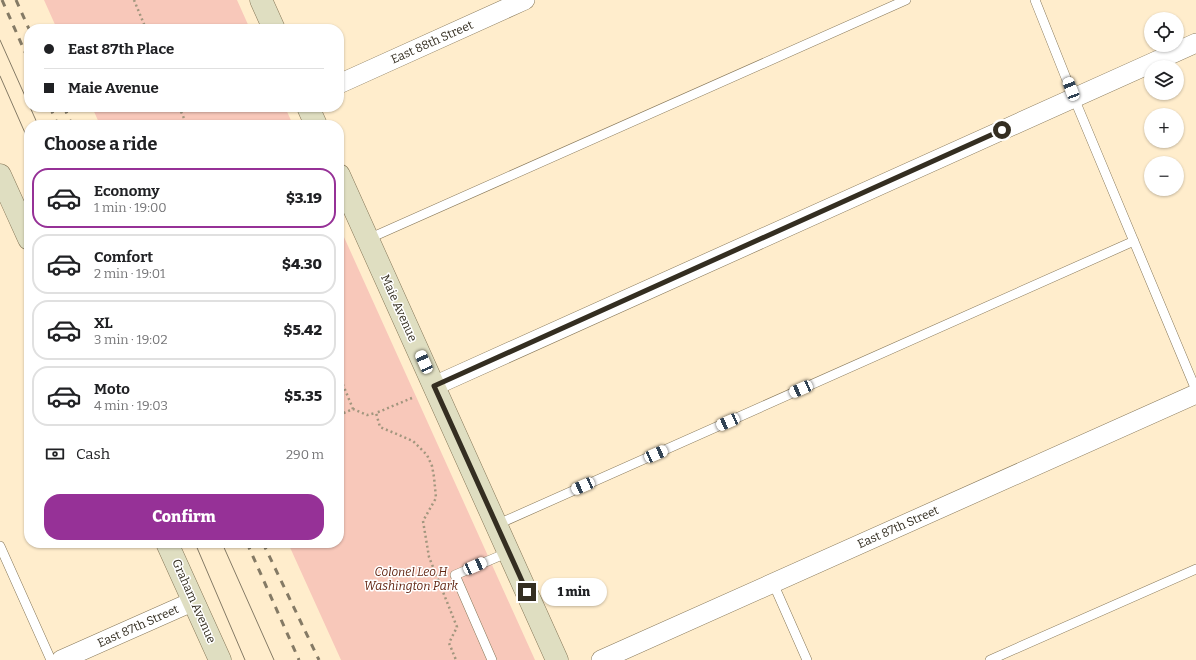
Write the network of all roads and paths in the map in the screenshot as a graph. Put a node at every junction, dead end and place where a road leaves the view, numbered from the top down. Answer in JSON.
{"nodes":[{"id":1,"x":134,"y":0,"type":"edge"},
{"id":2,"x":261,"y":0,"type":"edge"},
{"id":3,"x":525,"y":0,"type":"edge"},
{"id":4,"x":906,"y":0,"type":"edge"},
{"id":5,"x":1035,"y":0,"type":"edge"},
{"id":6,"x":144,"y":24,"type":"edge"},
{"id":7,"x":272,"y":24,"type":"edge"},
{"id":8,"x":1196,"y":43,"type":"edge"},
{"id":9,"x":344,"y":82,"type":"edge"},
{"id":10,"x":1074,"y":98,"type":"junction"},
{"id":11,"x":0,"y":175,"type":"edge"},
{"id":12,"x":344,"y":186,"type":"edge"},
{"id":13,"x":24,"y":228,"type":"edge"},
{"id":14,"x":368,"y":239,"type":"junction"},
{"id":15,"x":1134,"y":241,"type":"junction"},
{"id":16,"x":434,"y":386,"type":"junction"},
{"id":17,"x":344,"y":387,"type":"edge"},
{"id":18,"x":1196,"y":390,"type":"edge"},
{"id":19,"x":1196,"y":394,"type":"edge"},
{"id":20,"x":412,"y":398,"type":"dead end"},
{"id":21,"x":353,"y":409,"type":"junction"},
{"id":22,"x":344,"y":413,"type":"edge"},
{"id":23,"x":376,"y":413,"type":"junction"},
{"id":24,"x":496,"y":525,"type":"junction"},
{"id":25,"x":0,"y":546,"type":"edge"},
{"id":26,"x":169,"y":548,"type":"edge"},
{"id":27,"x":509,"y":552,"type":"junction"},
{"id":28,"x":1196,"y":568,"type":"edge"},
{"id":29,"x":773,"y":583,"type":"junction"},
{"id":30,"x":194,"y":601,"type":"junction"},
{"id":31,"x":51,"y":660,"type":"edge"},
{"id":32,"x":61,"y":660,"type":"edge"},
{"id":33,"x":220,"y":660,"type":"edge"},
{"id":34,"x":456,"y":660,"type":"edge"},
{"id":35,"x":492,"y":660,"type":"edge"},
{"id":36,"x":557,"y":660,"type":"edge"},
{"id":37,"x":601,"y":660,"type":"edge"},
{"id":38,"x":807,"y":660,"type":"edge"},
{"id":39,"x":990,"y":660,"type":"edge"}],
"edges":[{"from":1,"to":6,"type":"path"},
{"from":2,"to":7,"type":"street"},
{"from":3,"to":9,"type":"street","name":"East 88th Street"},
{"from":4,"to":14,"type":"lane"},
{"from":5,"to":10,"type":"lane"},
{"from":8,"to":10,"type":"street"},
{"from":10,"to":15,"type":"lane"},
{"from":10,"to":16,"type":"street"},
{"from":11,"to":13,"type":"street"},
{"from":12,"to":14,"type":"street","name":"Maie Avenue"},
{"from":14,"to":16,"type":"street","name":"Maie Avenue"},
{"from":15,"to":18,"type":"lane"},
{"from":15,"to":24,"type":"lane"},
{"from":16,"to":24,"type":"street","name":"Maie Avenue"},
{"from":17,"to":21,"type":"path"},
{"from":19,"to":29,"type":"street","name":"East 87th Street"},
{"from":20,"to":23,"type":"path"},
{"from":21,"to":22,"type":"path"},
{"from":21,"to":23,"type":"path"},
{"from":23,"to":34,"type":"path"},
{"from":24,"to":27,"type":"street","name":"Maie Avenue"},
{"from":25,"to":31,"type":"lane"},
{"from":26,"to":30,"type":"street","name":"Graham Avenue"},
{"from":27,"to":35,"type":"lane"},
{"from":27,"to":36,"type":"street","name":"Maie Avenue"},
{"from":28,"to":39,"type":"lane"},
{"from":29,"to":37,"type":"street","name":"East 87th Street"},
{"from":29,"to":38,"type":"lane"},
{"from":30,"to":32,"type":"street","name":"East 87th Street"},
{"from":30,"to":33,"type":"street","name":"Graham Avenue"}]}
